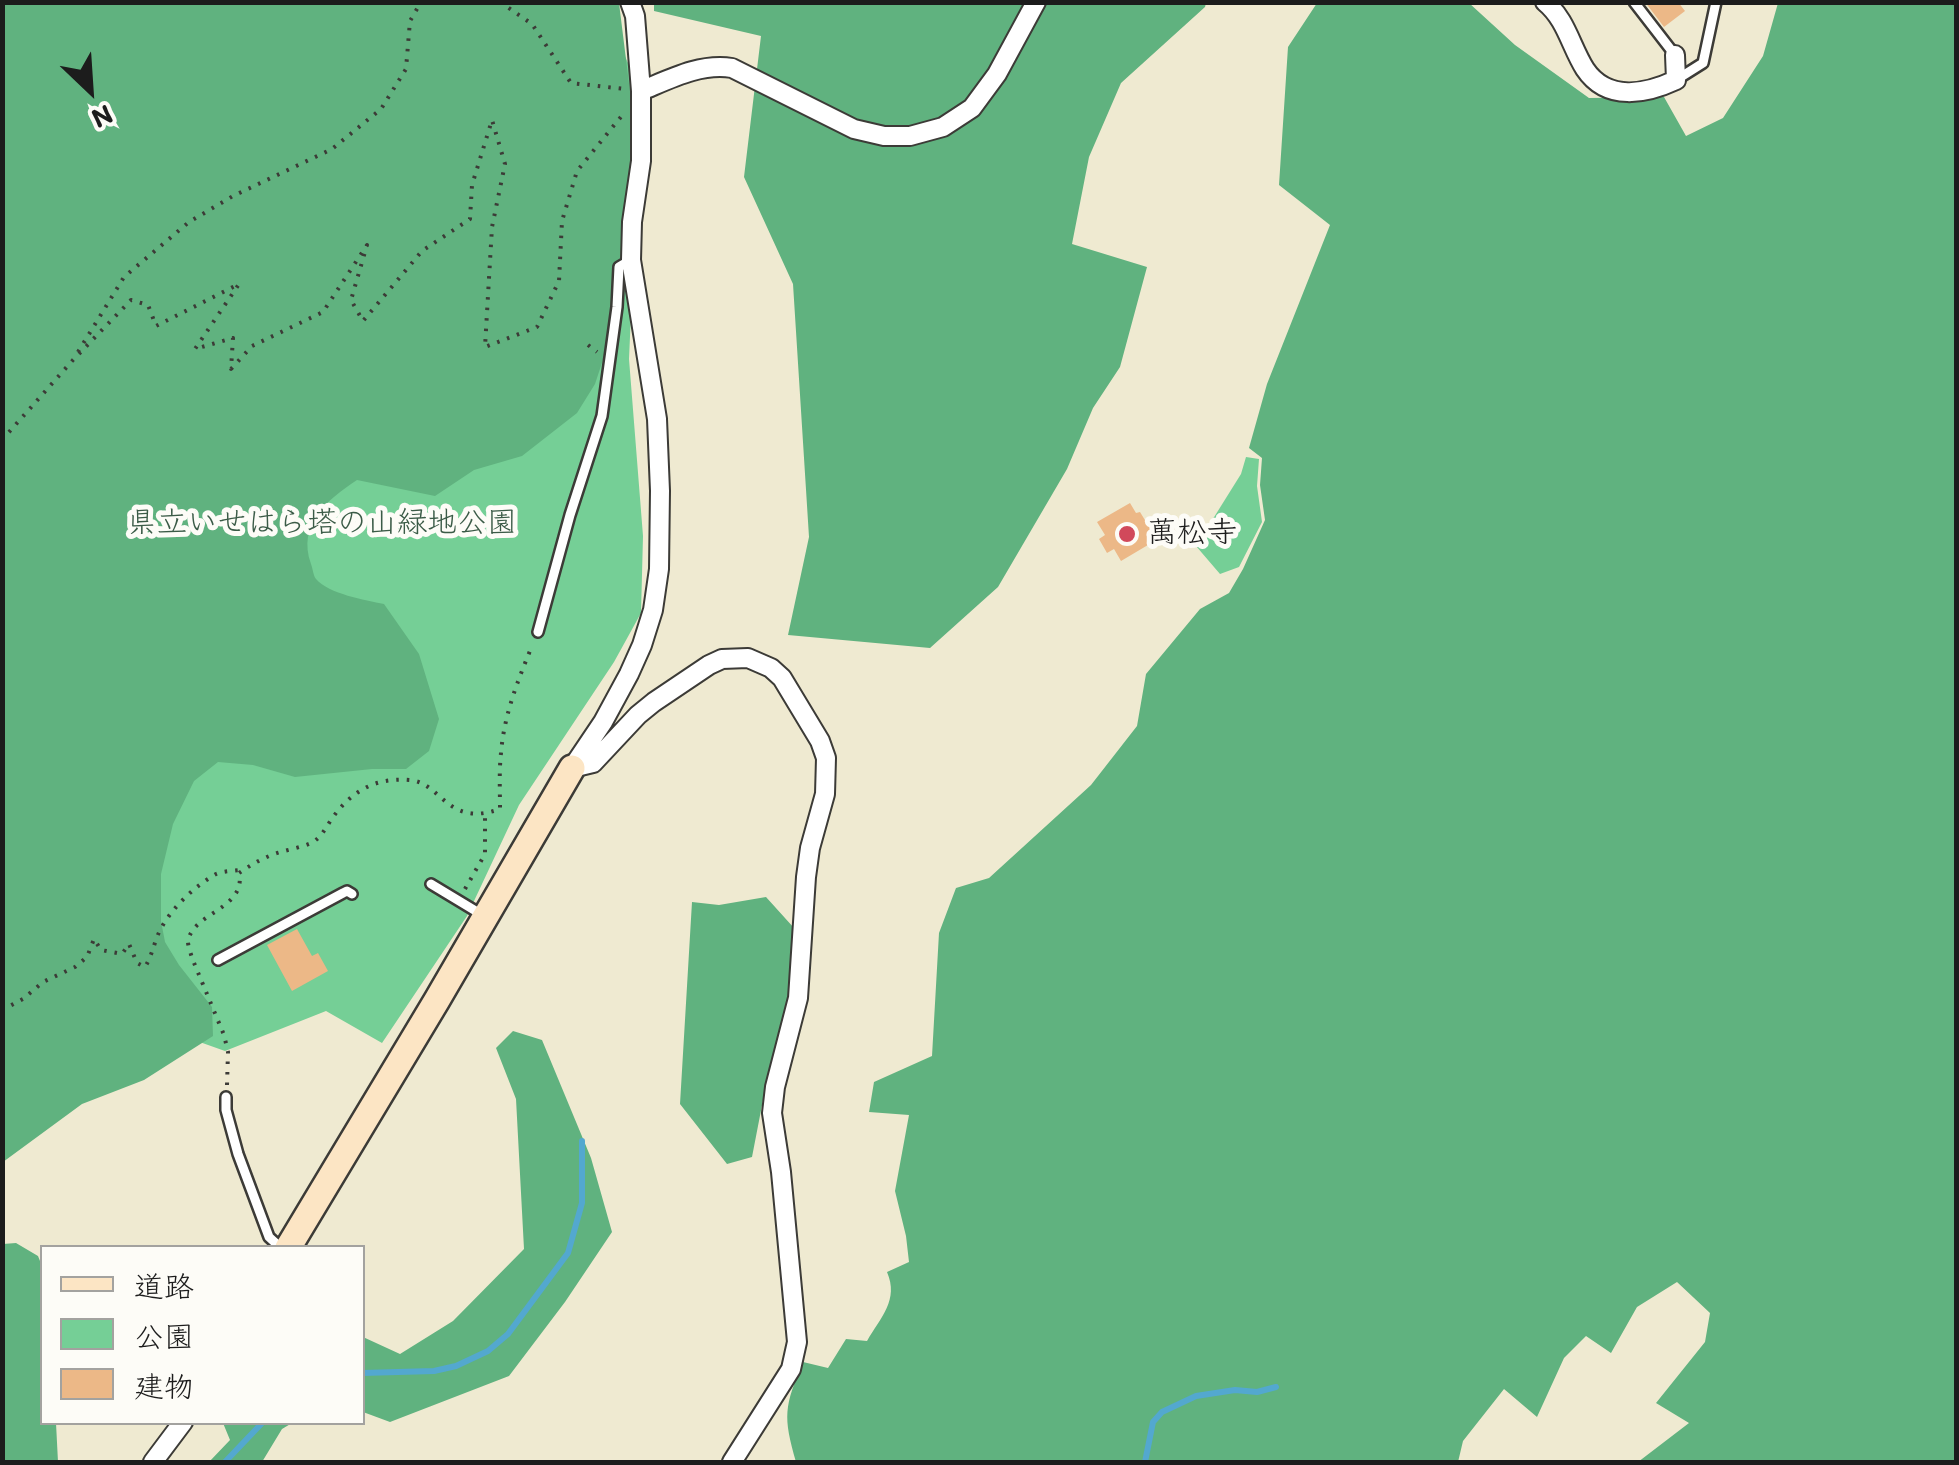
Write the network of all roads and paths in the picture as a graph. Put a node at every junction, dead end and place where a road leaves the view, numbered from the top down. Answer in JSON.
{"nodes":[{"id":1,"x":421,"y":2,"type":"edge"},
{"id":2,"x":500,"y":2,"type":"edge"},
{"id":3,"x":630,"y":2,"type":"edge"},
{"id":4,"x":1036,"y":2,"type":"edge"},
{"id":5,"x":1545,"y":2,"type":"edge"},
{"id":6,"x":1634,"y":2,"type":"edge"},
{"id":7,"x":1716,"y":2,"type":"edge"},
{"id":8,"x":1675,"y":54,"type":"joint"},
{"id":9,"x":1676,"y":80,"type":"junction"},
{"id":10,"x":642,"y":91,"type":"junction"},
{"id":11,"x":631,"y":260,"type":"junction"},
{"id":12,"x":73,"y":360,"type":"junction"},
{"id":13,"x":2,"y":440,"type":"edge"},
{"id":14,"x":538,"y":632,"type":"joint"},
{"id":15,"x":572,"y":768,"type":"junction"},
{"id":16,"x":485,"y":814,"type":"junction"},
{"id":17,"x":244,"y":869,"type":"junction"},
{"id":18,"x":431,"y":884,"type":"dead end"},
{"id":19,"x":468,"y":884,"type":"dead end"},
{"id":20,"x":352,"y":894,"type":"dead end"},
{"id":21,"x":486,"y":916,"type":"junction"},
{"id":22,"x":218,"y":960,"type":"dead end"},
{"id":23,"x":2,"y":1010,"type":"edge"},
{"id":24,"x":226,"y":1097,"type":"joint"},
{"id":25,"x":280,"y":1245,"type":"edge"},
{"id":26,"x":286,"y":1245,"type":"edge"},
{"id":27,"x":180,"y":1425,"type":"edge"},
{"id":28,"x":154,"y":1462,"type":"edge"},
{"id":29,"x":732,"y":1462,"type":"edge"}],
"edges":[{"from":1,"to":12,"type":"path"},
{"from":2,"to":10,"type":"path"},
{"from":3,"to":10,"type":"street"},
{"from":4,"to":10,"type":"street"},
{"from":5,"to":9,"type":"street"},
{"from":6,"to":8,"type":"lane"},
{"from":7,"to":9,"type":"lane"},
{"from":8,"to":9,"type":"street"},
{"from":10,"to":11,"type":"street"},
{"from":10,"to":12,"type":"path"},
{"from":11,"to":14,"type":"lane"},
{"from":11,"to":15,"type":"street"},
{"from":12,"to":13,"type":"path"},
{"from":14,"to":16,"type":"path"},
{"from":15,"to":21,"type":"street"},
{"from":15,"to":29,"type":"street"},
{"from":16,"to":17,"type":"path"},
{"from":16,"to":19,"type":"path"},
{"from":17,"to":23,"type":"path"},
{"from":17,"to":24,"type":"path"},
{"from":18,"to":21,"type":"lane"},
{"from":20,"to":22,"type":"lane"},
{"from":21,"to":26,"type":"street"},
{"from":24,"to":25,"type":"lane"},
{"from":27,"to":28,"type":"street"}]}
